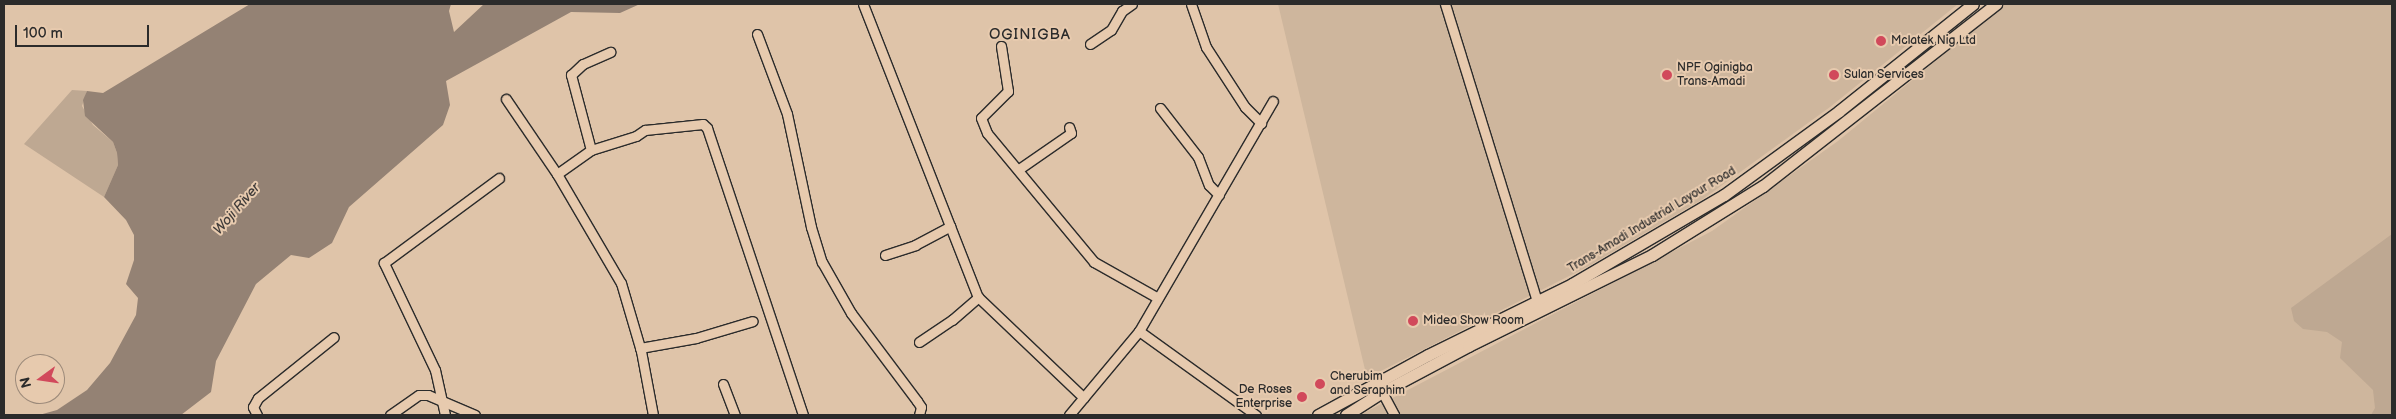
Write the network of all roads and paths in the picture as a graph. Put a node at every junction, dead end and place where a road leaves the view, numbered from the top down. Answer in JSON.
{"nodes":[{"id":1,"x":863,"y":4,"type":"edge"},
{"id":2,"x":1132,"y":4,"type":"edge"},
{"id":3,"x":1190,"y":4,"type":"edge"},
{"id":4,"x":1445,"y":4,"type":"edge"},
{"id":5,"x":1972,"y":4,"type":"edge"},
{"id":6,"x":1996,"y":4,"type":"edge"},
{"id":7,"x":757,"y":34,"type":"dead end"},
{"id":8,"x":1090,"y":44,"type":"dead end"},
{"id":9,"x":1001,"y":46,"type":"dead end"},
{"id":10,"x":610,"y":52,"type":"dead end"},
{"id":11,"x":506,"y":99,"type":"dead end"},
{"id":12,"x":1273,"y":101,"type":"dead end"},
{"id":13,"x":1160,"y":108,"type":"dead end"},
{"id":14,"x":1261,"y":123,"type":"junction"},
{"id":15,"x":1069,"y":127,"type":"dead end"},
{"id":16,"x":591,"y":150,"type":"junction"},
{"id":17,"x":1019,"y":168,"type":"junction"},
{"id":18,"x":557,"y":174,"type":"junction"},
{"id":19,"x":1754,"y":174,"type":"junction"},
{"id":20,"x":499,"y":178,"type":"dead end"},
{"id":21,"x":1762,"y":186,"type":"junction"},
{"id":22,"x":1219,"y":195,"type":"junction"},
{"id":23,"x":950,"y":226,"type":"junction"},
{"id":24,"x":884,"y":255,"type":"dead end"},
{"id":25,"x":978,"y":297,"type":"junction"},
{"id":26,"x":1158,"y":298,"type":"junction"},
{"id":27,"x":1537,"y":301,"type":"junction"},
{"id":28,"x":753,"y":321,"type":"dead end"},
{"id":29,"x":1139,"y":331,"type":"junction"},
{"id":30,"x":334,"y":337,"type":"dead end"},
{"id":31,"x":919,"y":342,"type":"dead end"},
{"id":32,"x":640,"y":348,"type":"junction"},
{"id":33,"x":723,"y":384,"type":"dead end"},
{"id":34,"x":1382,"y":392,"type":"junction"},
{"id":35,"x":443,"y":398,"type":"junction"},
{"id":36,"x":1084,"y":398,"type":"junction"},
{"id":37,"x":257,"y":415,"type":"edge"},
{"id":38,"x":390,"y":415,"type":"edge"},
{"id":39,"x":445,"y":415,"type":"edge"},
{"id":40,"x":476,"y":415,"type":"edge"},
{"id":41,"x":653,"y":415,"type":"edge"},
{"id":42,"x":735,"y":415,"type":"edge"},
{"id":43,"x":803,"y":415,"type":"edge"},
{"id":44,"x":919,"y":415,"type":"edge"},
{"id":45,"x":1069,"y":415,"type":"edge"},
{"id":46,"x":1256,"y":415,"type":"edge"},
{"id":47,"x":1318,"y":415,"type":"edge"},
{"id":48,"x":1346,"y":415,"type":"edge"},
{"id":49,"x":1394,"y":415,"type":"edge"}],
"edges":[{"from":1,"to":23,"type":"street"},
{"from":2,"to":8,"type":"street"},
{"from":3,"to":14,"type":"street"},
{"from":4,"to":27,"type":"street"},
{"from":5,"to":19,"type":"main road","name":"Trans-Amadi Industrial Layour Road"},
{"from":6,"to":21,"type":"main road","name":"Trans-Amadi Industrial Layour Road"},
{"from":7,"to":44,"type":"street"},
{"from":9,"to":17,"type":"street"},
{"from":10,"to":16,"type":"street"},
{"from":11,"to":18,"type":"street"},
{"from":12,"to":14,"type":"street"},
{"from":13,"to":22,"type":"street"},
{"from":14,"to":22,"type":"street"},
{"from":15,"to":17,"type":"street"},
{"from":16,"to":18,"type":"street"},
{"from":16,"to":43,"type":"street"},
{"from":17,"to":26,"type":"street"},
{"from":18,"to":32,"type":"street"},
{"from":19,"to":21,"type":"main road"},
{"from":19,"to":27,"type":"main road","name":"Trans-Amadi Industrial Layour Road"},
{"from":20,"to":35,"type":"street"},
{"from":21,"to":34,"type":"main road","name":"Trans-Amadi Industrial Layour Road"},
{"from":22,"to":26,"type":"street"},
{"from":23,"to":24,"type":"street"},
{"from":23,"to":25,"type":"street"},
{"from":25,"to":31,"type":"street"},
{"from":25,"to":36,"type":"street"},
{"from":26,"to":29,"type":"street"},
{"from":27,"to":47,"type":"main road","name":"Trans-Amadi Industrial Layour Road"},
{"from":28,"to":32,"type":"street"},
{"from":29,"to":36,"type":"street"},
{"from":29,"to":46,"type":"street"},
{"from":30,"to":37,"type":"street"},
{"from":32,"to":41,"type":"street"},
{"from":33,"to":42,"type":"street"},
{"from":34,"to":48,"type":"main road","name":"Trans-Amadi Industrial Layour Road"},
{"from":34,"to":49,"type":"street"},
{"from":35,"to":38,"type":"street"},
{"from":35,"to":39,"type":"street"},
{"from":35,"to":40,"type":"street"},
{"from":36,"to":45,"type":"street"}]}
